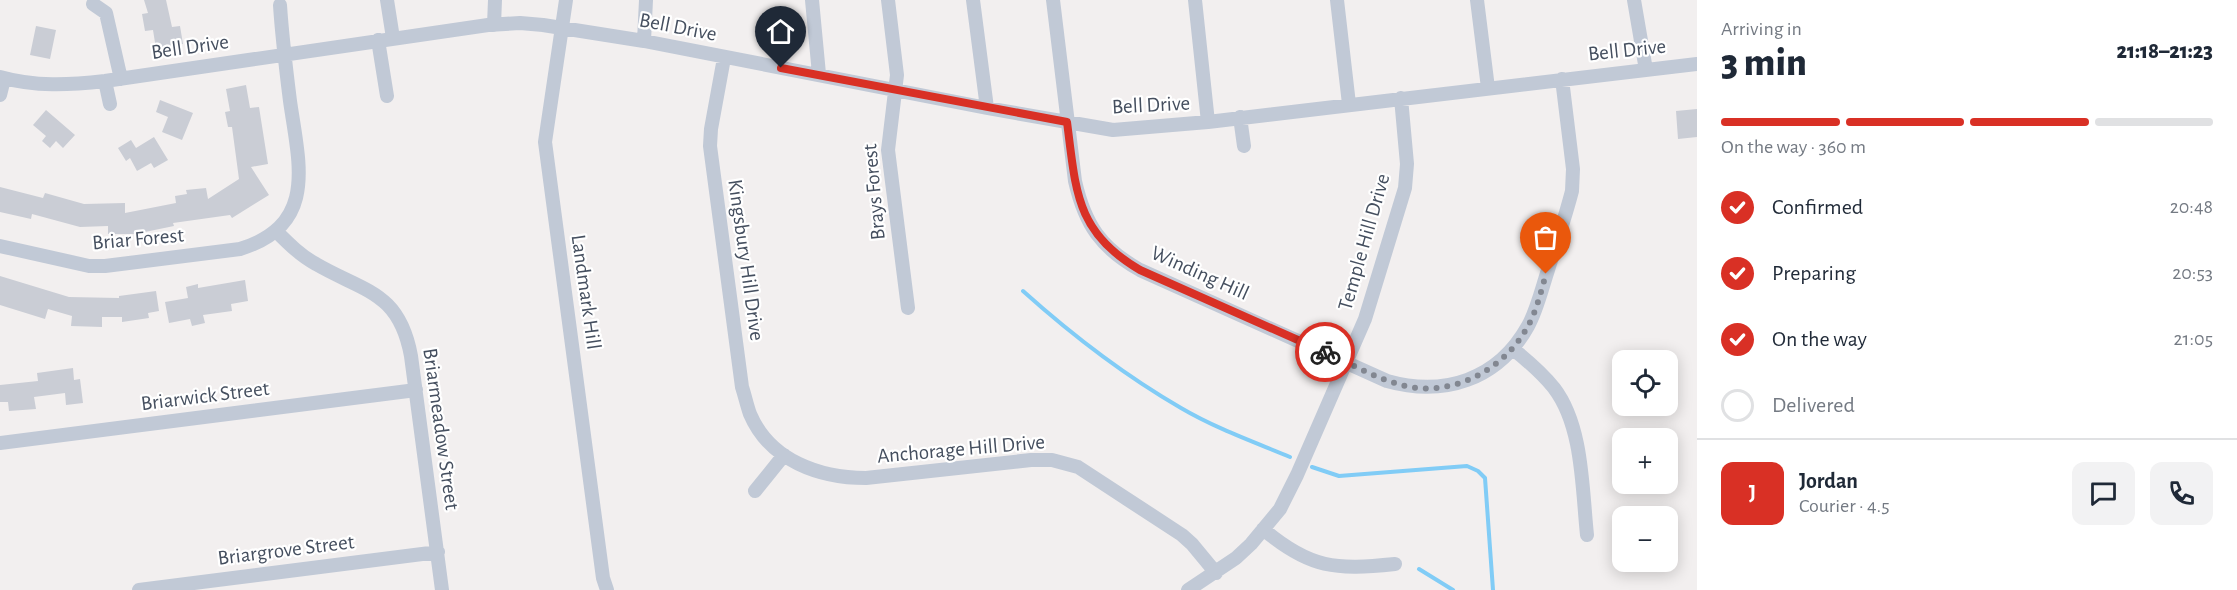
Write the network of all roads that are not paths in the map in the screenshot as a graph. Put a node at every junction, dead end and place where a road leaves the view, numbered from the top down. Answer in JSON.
{"nodes":[{"id":1,"x":387,"y":0,"type":"edge"},
{"id":2,"x":495,"y":0,"type":"edge"},
{"id":3,"x":566,"y":0,"type":"edge"},
{"id":4,"x":646,"y":0,"type":"edge"},
{"id":5,"x":812,"y":0,"type":"edge"},
{"id":6,"x":888,"y":0,"type":"edge"},
{"id":7,"x":973,"y":0,"type":"edge"},
{"id":8,"x":1053,"y":0,"type":"edge"},
{"id":9,"x":1195,"y":0,"type":"edge"},
{"id":10,"x":1337,"y":0,"type":"edge"},
{"id":11,"x":1477,"y":0,"type":"edge"},
{"id":12,"x":1634,"y":0,"type":"edge"},
{"id":13,"x":93,"y":4,"type":"dead end"},
{"id":14,"x":280,"y":5,"type":"dead end"},
{"id":15,"x":494,"y":25,"type":"junction"},
{"id":16,"x":563,"y":28,"type":"junction"},
{"id":17,"x":393,"y":38,"type":"junction"},
{"id":18,"x":378,"y":40,"type":"junction"},
{"id":19,"x":644,"y":41,"type":"junction"},
{"id":20,"x":284,"y":55,"type":"junction"},
{"id":21,"x":724,"y":58,"type":"junction"},
{"id":22,"x":1697,"y":64,"type":"edge"},
{"id":23,"x":1646,"y":70,"type":"junction"},
{"id":24,"x":819,"y":75,"type":"junction"},
{"id":25,"x":2,"y":78,"type":"edge"},
{"id":26,"x":121,"y":78,"type":"junction"},
{"id":27,"x":1562,"y":79,"type":"junction"},
{"id":28,"x":105,"y":81,"type":"junction"},
{"id":29,"x":1488,"y":88,"type":"junction"},
{"id":30,"x":896,"y":90,"type":"junction"},
{"id":31,"x":0,"y":94,"type":"edge"},
{"id":32,"x":387,"y":96,"type":"dead end"},
{"id":33,"x":1401,"y":98,"type":"junction"},
{"id":34,"x":110,"y":104,"type":"dead end"},
{"id":35,"x":1349,"y":104,"type":"junction"},
{"id":36,"x":987,"y":108,"type":"junction"},
{"id":37,"x":1240,"y":117,"type":"junction"},
{"id":38,"x":1067,"y":122,"type":"junction"},
{"id":39,"x":1208,"y":122,"type":"junction"},
{"id":40,"x":1244,"y":146,"type":"dead end"},
{"id":41,"x":277,"y":231,"type":"junction"},
{"id":42,"x":0,"y":246,"type":"edge"},
{"id":43,"x":908,"y":308,"type":"dead end"},
{"id":44,"x":1513,"y":350,"type":"junction"},
{"id":45,"x":1345,"y":361,"type":"junction"},
{"id":46,"x":416,"y":390,"type":"junction"},
{"id":47,"x":0,"y":443,"type":"edge"},
{"id":48,"x":784,"y":455,"type":"junction"},
{"id":49,"x":755,"y":492,"type":"dead end"},
{"id":50,"x":1263,"y":529,"type":"junction"},
{"id":51,"x":1587,"y":535,"type":"dead end"},
{"id":52,"x":438,"y":552,"type":"junction"},
{"id":53,"x":1395,"y":564,"type":"dead end"},
{"id":54,"x":1216,"y":573,"type":"junction"},
{"id":55,"x":139,"y":590,"type":"edge"},
{"id":56,"x":442,"y":590,"type":"edge"},
{"id":57,"x":607,"y":590,"type":"edge"},
{"id":58,"x":1188,"y":590,"type":"edge"}],
"edges":[{"from":1,"to":17,"type":"street"},
{"from":2,"to":15,"type":"street"},
{"from":3,"to":16,"type":"street","name":"Landmark Hill"},
{"from":4,"to":19,"type":"street"},
{"from":5,"to":24,"type":"street"},
{"from":6,"to":30,"type":"street","name":"Brays Forest"},
{"from":7,"to":36,"type":"street"},
{"from":8,"to":38,"type":"street","name":"Winding Hill"},
{"from":9,"to":39,"type":"street"},
{"from":10,"to":35,"type":"street"},
{"from":11,"to":29,"type":"street"},
{"from":12,"to":23,"type":"street"},
{"from":13,"to":26,"type":"street"},
{"from":14,"to":20,"type":"street"},
{"from":15,"to":16,"type":"street","name":"Bell Drive"},
{"from":15,"to":17,"type":"street","name":"Bell Drive"},
{"from":16,"to":19,"type":"street","name":"Bell Drive"},
{"from":16,"to":57,"type":"street","name":"Landmark Hill"},
{"from":17,"to":18,"type":"street","name":"Bell Drive"},
{"from":18,"to":20,"type":"street","name":"Bell Drive"},
{"from":18,"to":32,"type":"street"},
{"from":19,"to":21,"type":"street","name":"Bell Drive"},
{"from":20,"to":26,"type":"street","name":"Bell Drive"},
{"from":20,"to":41,"type":"street"},
{"from":21,"to":24,"type":"street","name":"Bell Drive"},
{"from":21,"to":48,"type":"street","name":"Kingsbury Hill Drive"},
{"from":22,"to":23,"type":"street","name":"Bell Drive"},
{"from":23,"to":27,"type":"street","name":"Bell Drive"},
{"from":24,"to":30,"type":"street","name":"Bell Drive"},
{"from":25,"to":28,"type":"street","name":"Bell Drive"},
{"from":25,"to":31,"type":"street"},
{"from":26,"to":28,"type":"street","name":"Bell Drive"},
{"from":27,"to":29,"type":"street","name":"Bell Drive"},
{"from":27,"to":44,"type":"street"},
{"from":28,"to":34,"type":"street"},
{"from":29,"to":33,"type":"street","name":"Bell Drive"},
{"from":30,"to":36,"type":"street","name":"Bell Drive"},
{"from":30,"to":43,"type":"street","name":"Brays Forest"},
{"from":33,"to":35,"type":"street","name":"Bell Drive"},
{"from":33,"to":45,"type":"street","name":"Temple Hill Drive"},
{"from":35,"to":37,"type":"street","name":"Bell Drive"},
{"from":36,"to":38,"type":"street","name":"Bell Drive"},
{"from":37,"to":39,"type":"street","name":"Bell Drive"},
{"from":37,"to":40,"type":"street"},
{"from":38,"to":39,"type":"street","name":"Bell Drive"},
{"from":38,"to":45,"type":"street","name":"Winding Hill"},
{"from":41,"to":42,"type":"street","name":"Briar Forest"},
{"from":41,"to":46,"type":"street","name":"Briarmeadow Street"},
{"from":44,"to":45,"type":"street","name":"Winding Hill"},
{"from":44,"to":51,"type":"street"},
{"from":45,"to":50,"type":"street","name":"Temple Hill Drive"},
{"from":46,"to":47,"type":"street","name":"Briarwick Street"},
{"from":46,"to":52,"type":"street","name":"Briarmeadow Street"},
{"from":48,"to":49,"type":"street"},
{"from":48,"to":54,"type":"street","name":"Anchorage Hill Drive"},
{"from":50,"to":53,"type":"street"},
{"from":50,"to":54,"type":"street","name":"Temple Hill Drive"},
{"from":52,"to":55,"type":"street","name":"Briargrove Street"},
{"from":52,"to":56,"type":"street","name":"Briarmeadow Street"},
{"from":54,"to":58,"type":"street","name":"Temple Hill Drive"}]}
